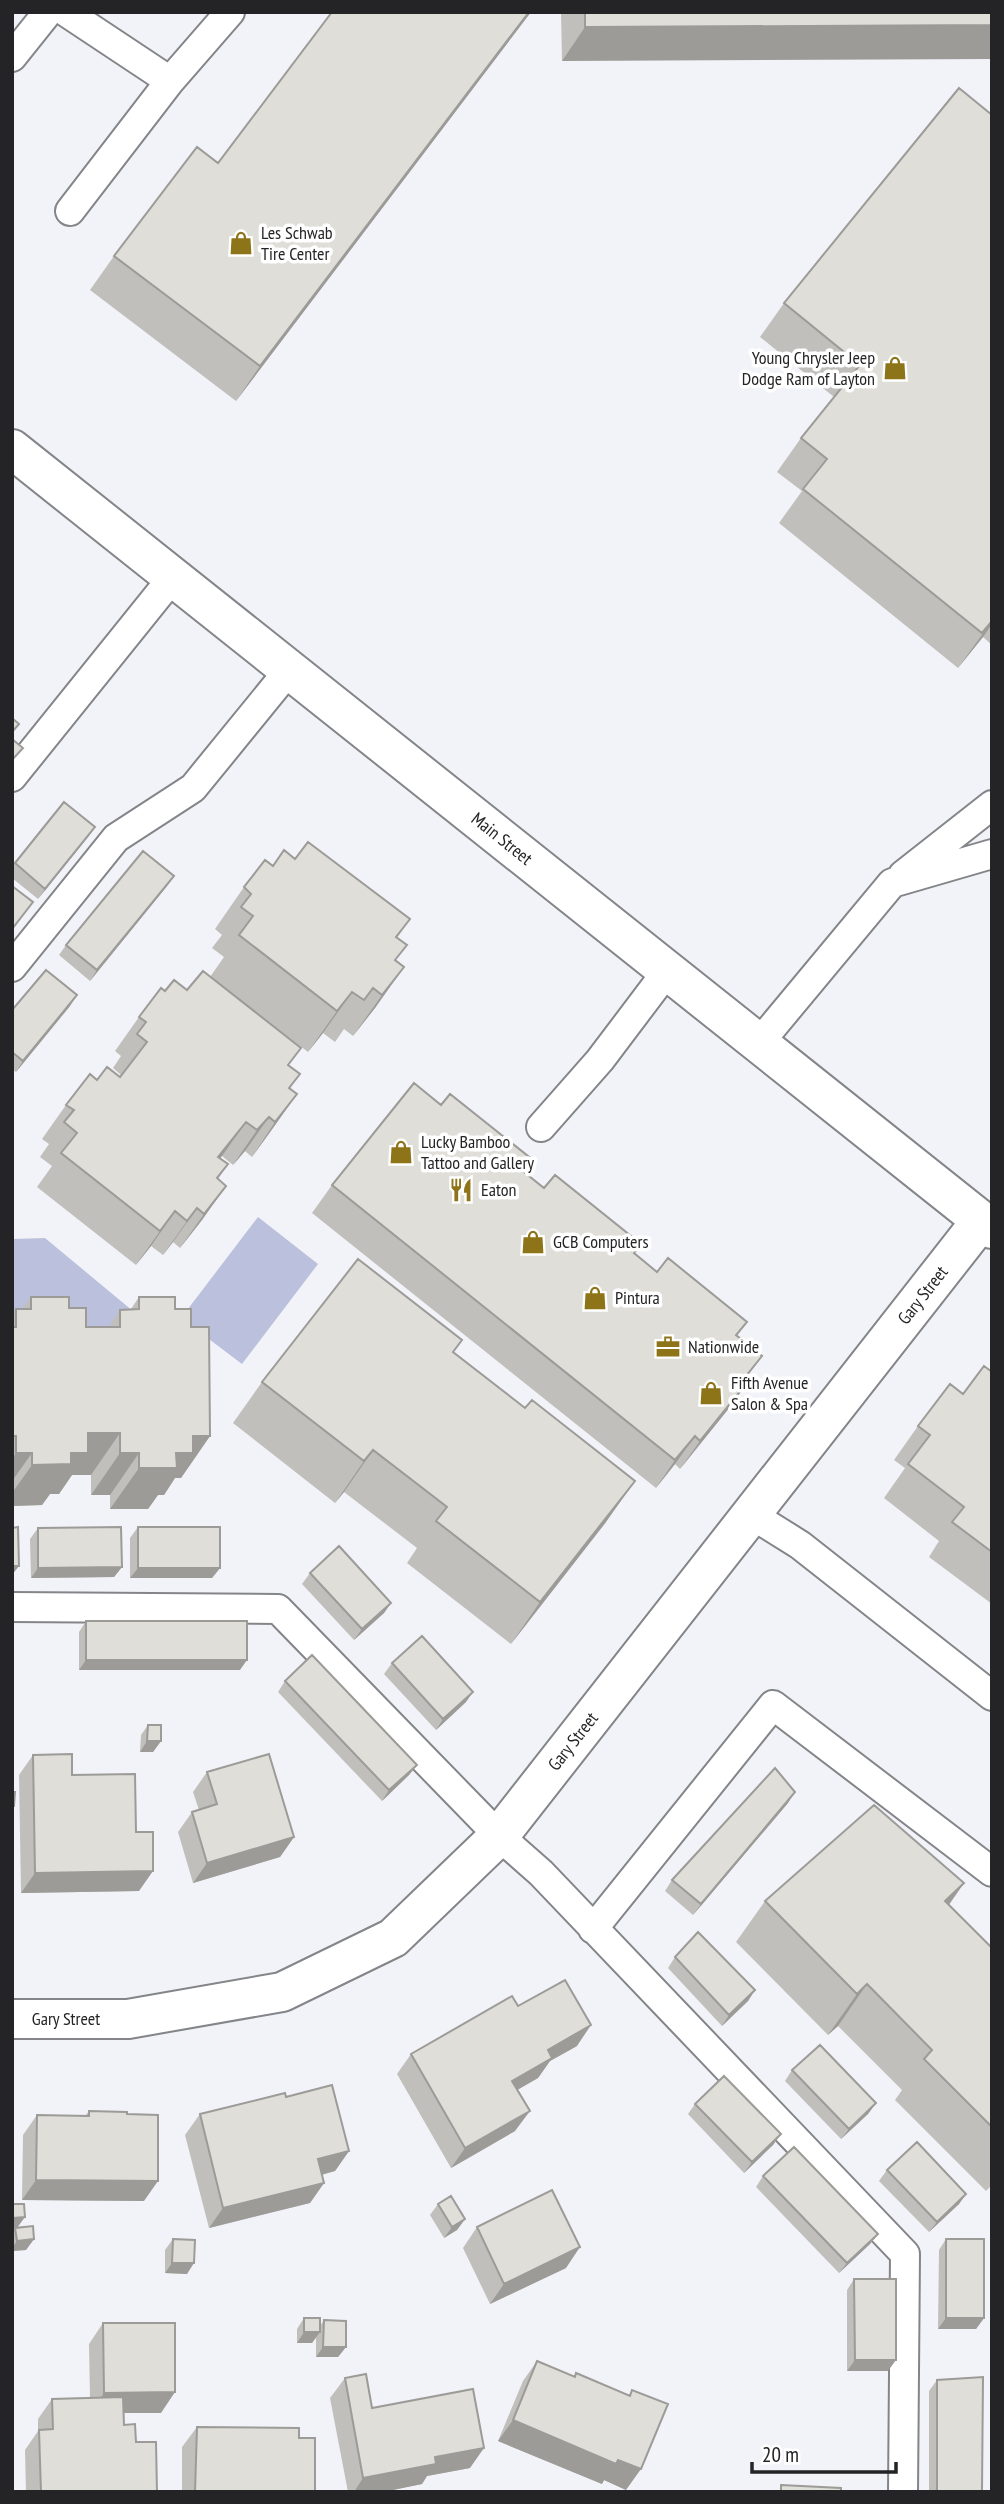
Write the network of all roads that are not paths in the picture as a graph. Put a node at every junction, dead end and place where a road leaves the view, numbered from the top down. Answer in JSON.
{"nodes":[{"id":1,"x":48,"y":12,"type":"edge"},
{"id":2,"x":66,"y":12,"type":"edge"},
{"id":3,"x":230,"y":12,"type":"edge"},
{"id":4,"x":12,"y":57,"type":"edge"},
{"id":5,"x":170,"y":81,"type":"junction"},
{"id":6,"x":70,"y":211,"type":"dead end"},
{"id":7,"x":12,"y":449,"type":"edge"},
{"id":8,"x":173,"y":577,"type":"junction"},
{"id":9,"x":290,"y":669,"type":"junction"},
{"id":10,"x":12,"y":777,"type":"edge"},
{"id":11,"x":992,"y":805,"type":"edge"},
{"id":12,"x":992,"y":854,"type":"edge"},
{"id":13,"x":892,"y":883,"type":"junction"},
{"id":14,"x":12,"y":967,"type":"edge"},
{"id":15,"x":668,"y":970,"type":"junction"},
{"id":16,"x":759,"y":1043,"type":"junction"},
{"id":17,"x":541,"y":1127,"type":"dead end"},
{"id":18,"x":988,"y":1219,"type":"edge"},
{"id":19,"x":752,"y":1515,"type":"junction"},
{"id":20,"x":12,"y":1607,"type":"edge"},
{"id":21,"x":992,"y":1696,"type":"edge"},
{"id":22,"x":499,"y":1836,"type":"junction"},
{"id":23,"x":992,"y":1872,"type":"edge"},
{"id":24,"x":593,"y":1929,"type":"junction"},
{"id":25,"x":12,"y":2019,"type":"edge"},
{"id":26,"x":903,"y":2492,"type":"edge"}],
"edges":[{"from":1,"to":4,"type":"lane"},
{"from":2,"to":5,"type":"lane"},
{"from":3,"to":5,"type":"lane"},
{"from":5,"to":6,"type":"lane"},
{"from":7,"to":8,"type":"street","name":"Main Street"},
{"from":8,"to":9,"type":"street","name":"Main Street"},
{"from":8,"to":10,"type":"lane"},
{"from":9,"to":14,"type":"lane"},
{"from":9,"to":15,"type":"street","name":"Main Street"},
{"from":11,"to":13,"type":"lane"},
{"from":12,"to":13,"type":"lane"},
{"from":13,"to":16,"type":"lane"},
{"from":15,"to":16,"type":"street","name":"Main Street"},
{"from":15,"to":17,"type":"lane"},
{"from":16,"to":18,"type":"street","name":"Main Street"},
{"from":18,"to":19,"type":"street","name":"Gary Street"},
{"from":19,"to":21,"type":"lane"},
{"from":19,"to":22,"type":"street","name":"Gary Street"},
{"from":20,"to":22,"type":"lane"},
{"from":22,"to":24,"type":"lane"},
{"from":22,"to":25,"type":"street","name":"Gary Street"},
{"from":23,"to":24,"type":"lane"},
{"from":24,"to":26,"type":"lane"}]}
